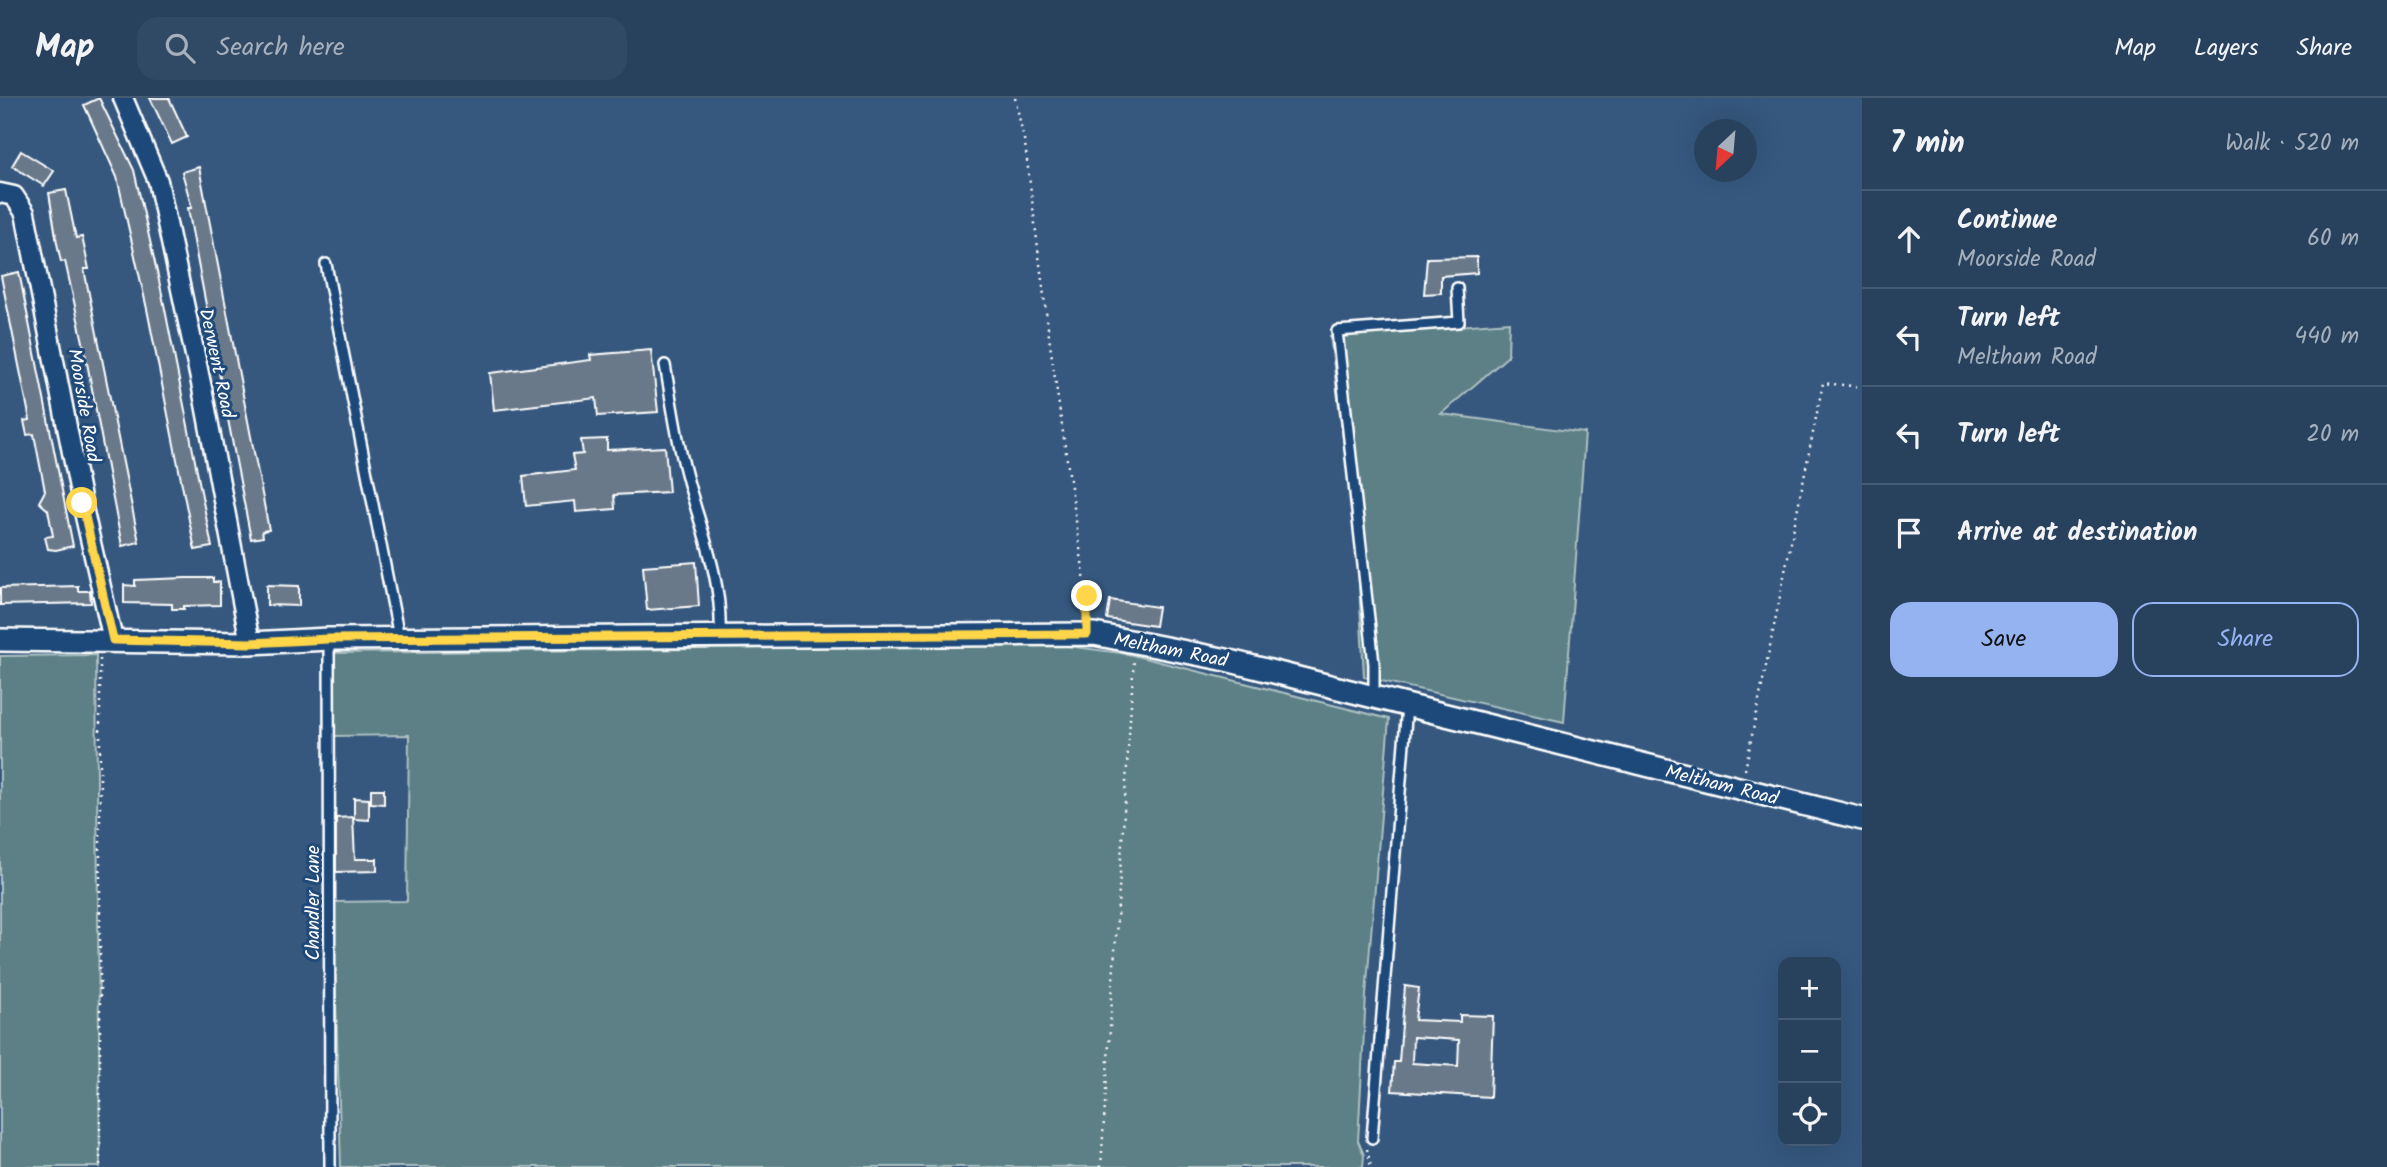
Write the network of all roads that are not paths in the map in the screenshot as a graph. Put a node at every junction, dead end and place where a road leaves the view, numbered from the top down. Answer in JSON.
{"nodes":[{"id":1,"x":123,"y":98,"type":"edge"},
{"id":2,"x":0,"y":193,"type":"edge"},
{"id":3,"x":326,"y":264,"type":"dead end"},
{"id":4,"x":1457,"y":288,"type":"dead end"},
{"id":5,"x":665,"y":365,"type":"dead end"},
{"id":6,"x":720,"y":637,"type":"junction"},
{"id":7,"x":328,"y":639,"type":"junction"},
{"id":8,"x":400,"y":639,"type":"junction"},
{"id":9,"x":0,"y":640,"type":"edge"},
{"id":10,"x":106,"y":640,"type":"junction"},
{"id":11,"x":250,"y":643,"type":"junction"},
{"id":12,"x":1374,"y":697,"type":"junction"},
{"id":13,"x":1407,"y":706,"type":"junction"},
{"id":14,"x":1862,"y":819,"type":"edge"},
{"id":15,"x":1372,"y":1138,"type":"dead end"},
{"id":16,"x":330,"y":1167,"type":"edge"}],
"edges":[{"from":1,"to":11,"type":"street","name":"Derwent Road"},
{"from":2,"to":10,"type":"street","name":"Moorside Road"},
{"from":3,"to":8,"type":"lane"},
{"from":4,"to":12,"type":"lane"},
{"from":5,"to":6,"type":"lane"},
{"from":6,"to":8,"type":"street","name":"Meltham Road"},
{"from":6,"to":12,"type":"street","name":"Meltham Road"},
{"from":7,"to":8,"type":"street","name":"Meltham Road"},
{"from":7,"to":11,"type":"street","name":"Meltham Road"},
{"from":7,"to":16,"type":"lane","name":"Chandler Lane"},
{"from":9,"to":10,"type":"street","name":"Meltham Road"},
{"from":10,"to":11,"type":"street","name":"Meltham Road"},
{"from":12,"to":13,"type":"street","name":"Meltham Road"},
{"from":13,"to":14,"type":"street","name":"Meltham Road"},
{"from":13,"to":15,"type":"lane"}]}
